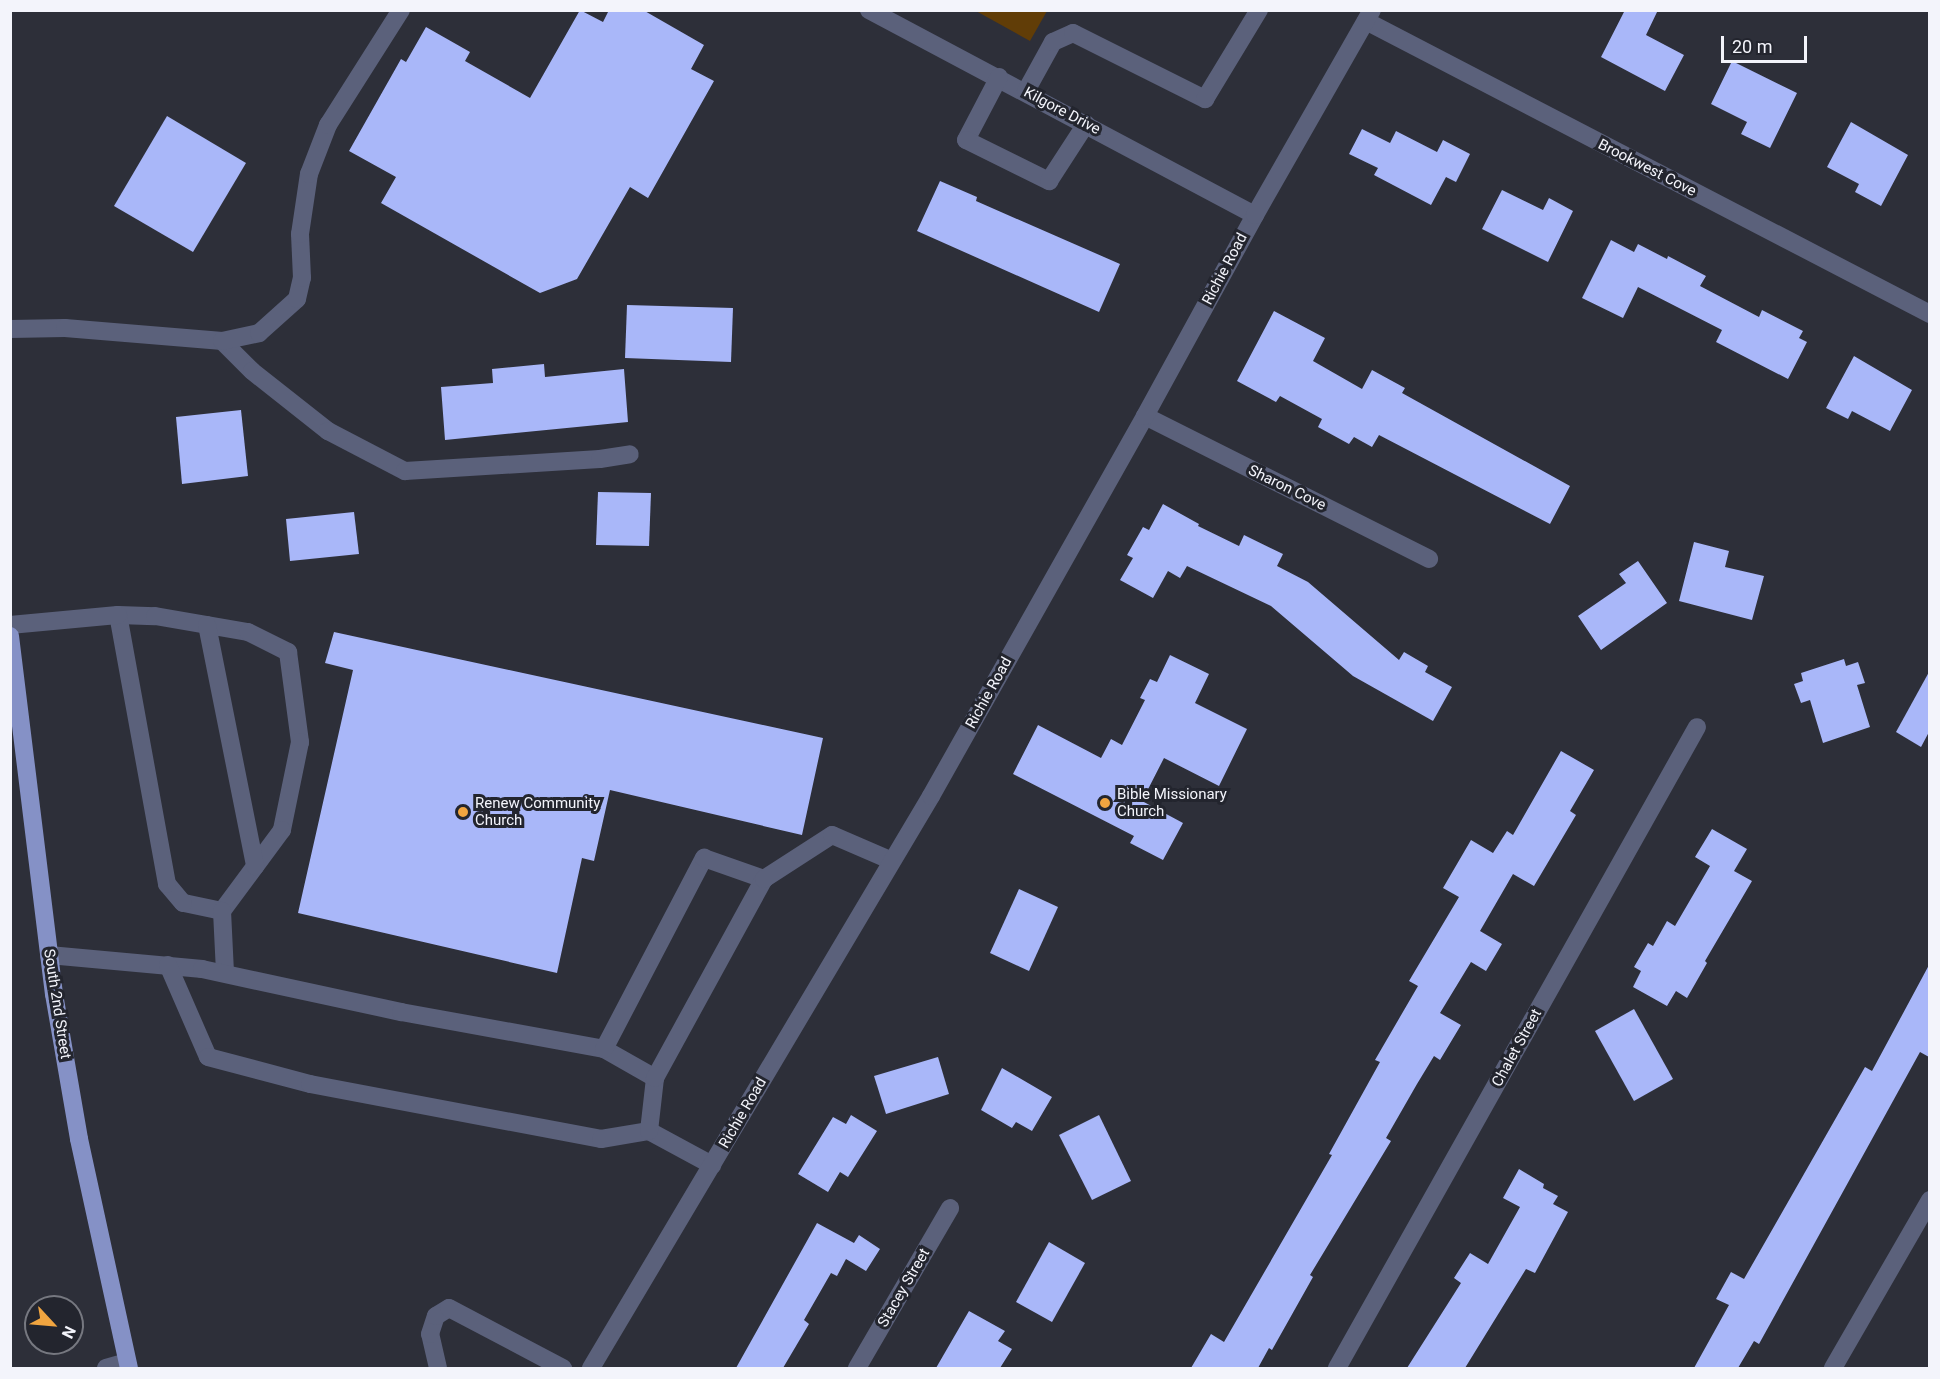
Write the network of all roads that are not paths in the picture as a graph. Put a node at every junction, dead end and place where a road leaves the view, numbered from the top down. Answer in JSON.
{"nodes":[{"id":1,"x":401,"y":10,"type":"edge"},
{"id":2,"x":869,"y":10,"type":"edge"},
{"id":3,"x":1259,"y":10,"type":"edge"},
{"id":4,"x":1369,"y":16,"type":"edge"},
{"id":5,"x":999,"y":77,"type":"junction"},
{"id":6,"x":1026,"y":92,"type":"junction"},
{"id":7,"x":1086,"y":124,"type":"junction"},
{"id":8,"x":1255,"y":215,"type":"junction"},
{"id":9,"x":1929,"y":314,"type":"edge"},
{"id":10,"x":10,"y":329,"type":"edge"},
{"id":11,"x":222,"y":341,"type":"junction"},
{"id":12,"x":1145,"y":416,"type":"junction"},
{"id":13,"x":630,"y":454,"type":"dead end"},
{"id":14,"x":1429,"y":559,"type":"dead end"},
{"id":15,"x":118,"y":615,"type":"junction"},
{"id":16,"x":10,"y":625,"type":"edge"},
{"id":17,"x":207,"y":625,"type":"junction"},
{"id":18,"x":10,"y":636,"type":"edge"},
{"id":19,"x":1697,"y":727,"type":"dead end"},
{"id":20,"x":892,"y":861,"type":"junction"},
{"id":21,"x":255,"y":866,"type":"junction"},
{"id":22,"x":764,"y":879,"type":"junction"},
{"id":23,"x":222,"y":911,"type":"junction"},
{"id":24,"x":49,"y":955,"type":"junction"},
{"id":25,"x":168,"y":965,"type":"junction"},
{"id":26,"x":225,"y":973,"type":"junction"},
{"id":27,"x":604,"y":1049,"type":"junction"},
{"id":28,"x":655,"y":1078,"type":"junction"},
{"id":29,"x":649,"y":1131,"type":"junction"},
{"id":30,"x":712,"y":1165,"type":"junction"},
{"id":31,"x":1929,"y":1200,"type":"edge"},
{"id":32,"x":950,"y":1208,"type":"dead end"},
{"id":33,"x":128,"y":1365,"type":"edge"},
{"id":34,"x":106,"y":1368,"type":"edge"},
{"id":35,"x":438,"y":1368,"type":"edge"},
{"id":36,"x":563,"y":1368,"type":"edge"},
{"id":37,"x":591,"y":1368,"type":"edge"},
{"id":38,"x":857,"y":1368,"type":"edge"},
{"id":39,"x":1337,"y":1368,"type":"edge"},
{"id":40,"x":1833,"y":1368,"type":"edge"}],
"edges":[{"from":1,"to":11,"type":"street"},
{"from":2,"to":5,"type":"street","name":"Kilgore Drive"},
{"from":3,"to":6,"type":"street"},
{"from":4,"to":8,"type":"street","name":"Richie Road"},
{"from":4,"to":9,"type":"street","name":"Brookwest Cove"},
{"from":5,"to":6,"type":"street","name":"Kilgore Drive"},
{"from":5,"to":7,"type":"street"},
{"from":6,"to":7,"type":"street","name":"Kilgore Drive"},
{"from":7,"to":8,"type":"street","name":"Kilgore Drive"},
{"from":8,"to":12,"type":"street","name":"Richie Road"},
{"from":10,"to":11,"type":"street"},
{"from":11,"to":13,"type":"street"},
{"from":12,"to":14,"type":"street","name":"Sharon Cove"},
{"from":12,"to":20,"type":"street","name":"Richie Road"},
{"from":15,"to":16,"type":"street"},
{"from":15,"to":17,"type":"street"},
{"from":15,"to":23,"type":"street"},
{"from":17,"to":21,"type":"street"},
{"from":17,"to":21,"type":"street"},
{"from":18,"to":24,"type":"main road","name":"South 2nd Street"},
{"from":19,"to":39,"type":"street","name":"Chalet Street"},
{"from":20,"to":22,"type":"street"},
{"from":20,"to":30,"type":"street","name":"Richie Road"},
{"from":21,"to":23,"type":"street"},
{"from":22,"to":27,"type":"street"},
{"from":22,"to":28,"type":"street"},
{"from":23,"to":26,"type":"street"},
{"from":24,"to":25,"type":"street"},
{"from":24,"to":33,"type":"main road","name":"South 2nd Street"},
{"from":25,"to":26,"type":"street"},
{"from":25,"to":29,"type":"street"},
{"from":26,"to":27,"type":"street"},
{"from":27,"to":28,"type":"street"},
{"from":28,"to":29,"type":"street"},
{"from":29,"to":30,"type":"street"},
{"from":30,"to":37,"type":"street","name":"Richie Road"},
{"from":31,"to":40,"type":"street"},
{"from":32,"to":38,"type":"street","name":"Stacey Street"},
{"from":33,"to":34,"type":"street"},
{"from":35,"to":36,"type":"street"}]}
